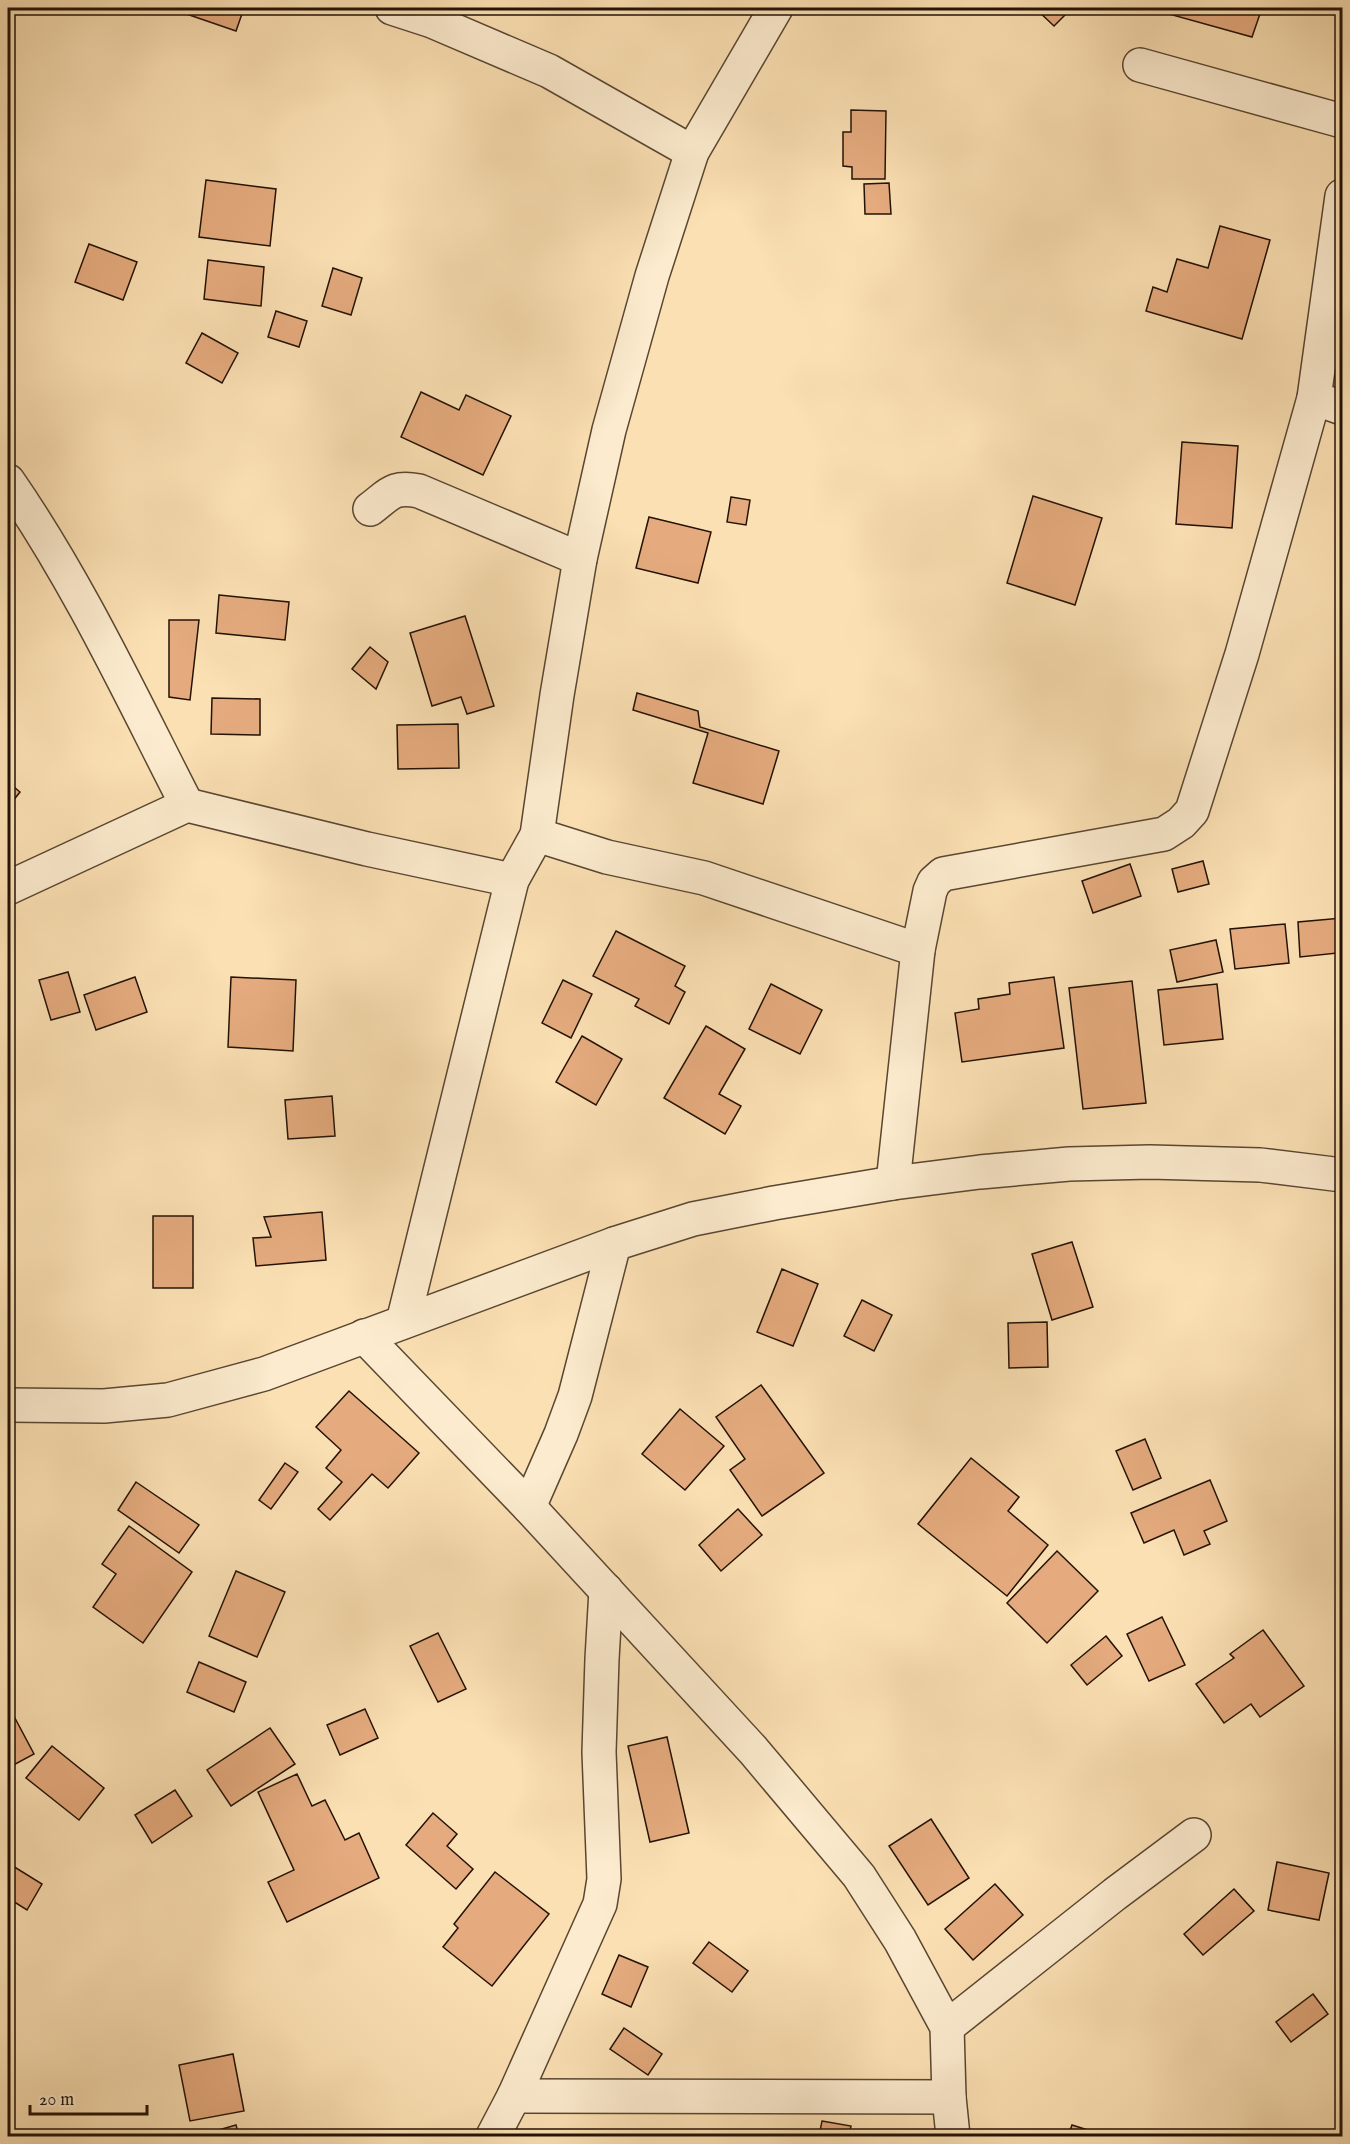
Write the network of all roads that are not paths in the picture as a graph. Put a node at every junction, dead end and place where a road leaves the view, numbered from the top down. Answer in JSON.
{"nodes":[{"id":1,"x":392,"y":8,"type":"edge"},
{"id":2,"x":776,"y":8,"type":"edge"},
{"id":3,"x":1140,"y":65,"type":"dead end"},
{"id":4,"x":1342,"y":121,"type":"edge"},
{"id":5,"x":693,"y":152,"type":"junction"},
{"id":6,"x":1342,"y":196,"type":"edge"},
{"id":7,"x":1328,"y":403,"type":"edge"},
{"id":8,"x":8,"y":481,"type":"edge"},
{"id":9,"x":370,"y":509,"type":"dead end"},
{"id":10,"x":580,"y":559,"type":"junction"},
{"id":11,"x":187,"y":805,"type":"junction"},
{"id":12,"x":537,"y":835,"type":"junction"},
{"id":13,"x":512,"y":880,"type":"junction"},
{"id":14,"x":8,"y":888,"type":"edge"},
{"id":15,"x":918,"y":950,"type":"junction"},
{"id":16,"x":1342,"y":1175,"type":"edge"},
{"id":17,"x":893,"y":1183,"type":"junction"},
{"id":18,"x":614,"y":1244,"type":"junction"},
{"id":19,"x":403,"y":1322,"type":"junction"},
{"id":20,"x":364,"y":1336,"type":"junction"},
{"id":21,"x":8,"y":1405,"type":"edge"},
{"id":22,"x":529,"y":1507,"type":"junction"},
{"id":23,"x":606,"y":1590,"type":"junction"},
{"id":24,"x":1194,"y":1835,"type":"dead end"},
{"id":25,"x":947,"y":2027,"type":"junction"},
{"id":26,"x":514,"y":2096,"type":"junction"},
{"id":27,"x":949,"y":2097,"type":"junction"},
{"id":28,"x":493,"y":2136,"type":"edge"},
{"id":29,"x":953,"y":2136,"type":"edge"}],
"edges":[{"from":1,"to":5,"type":"street"},
{"from":2,"to":5,"type":"street"},
{"from":3,"to":4,"type":"street"},
{"from":5,"to":10,"type":"street"},
{"from":6,"to":7,"type":"street"},
{"from":7,"to":15,"type":"street"},
{"from":8,"to":11,"type":"street"},
{"from":9,"to":10,"type":"street"},
{"from":10,"to":12,"type":"street"},
{"from":11,"to":13,"type":"street"},
{"from":11,"to":14,"type":"street"},
{"from":12,"to":13,"type":"street"},
{"from":12,"to":15,"type":"street"},
{"from":13,"to":19,"type":"street"},
{"from":15,"to":17,"type":"street"},
{"from":16,"to":17,"type":"street"},
{"from":17,"to":18,"type":"street"},
{"from":18,"to":19,"type":"street"},
{"from":18,"to":22,"type":"street"},
{"from":19,"to":20,"type":"street"},
{"from":20,"to":21,"type":"street"},
{"from":20,"to":22,"type":"street"},
{"from":22,"to":23,"type":"street"},
{"from":23,"to":25,"type":"street"},
{"from":23,"to":26,"type":"street"},
{"from":24,"to":25,"type":"street"},
{"from":25,"to":27,"type":"street"},
{"from":26,"to":27,"type":"street"},
{"from":26,"to":28,"type":"street"},
{"from":27,"to":29,"type":"street"}]}
